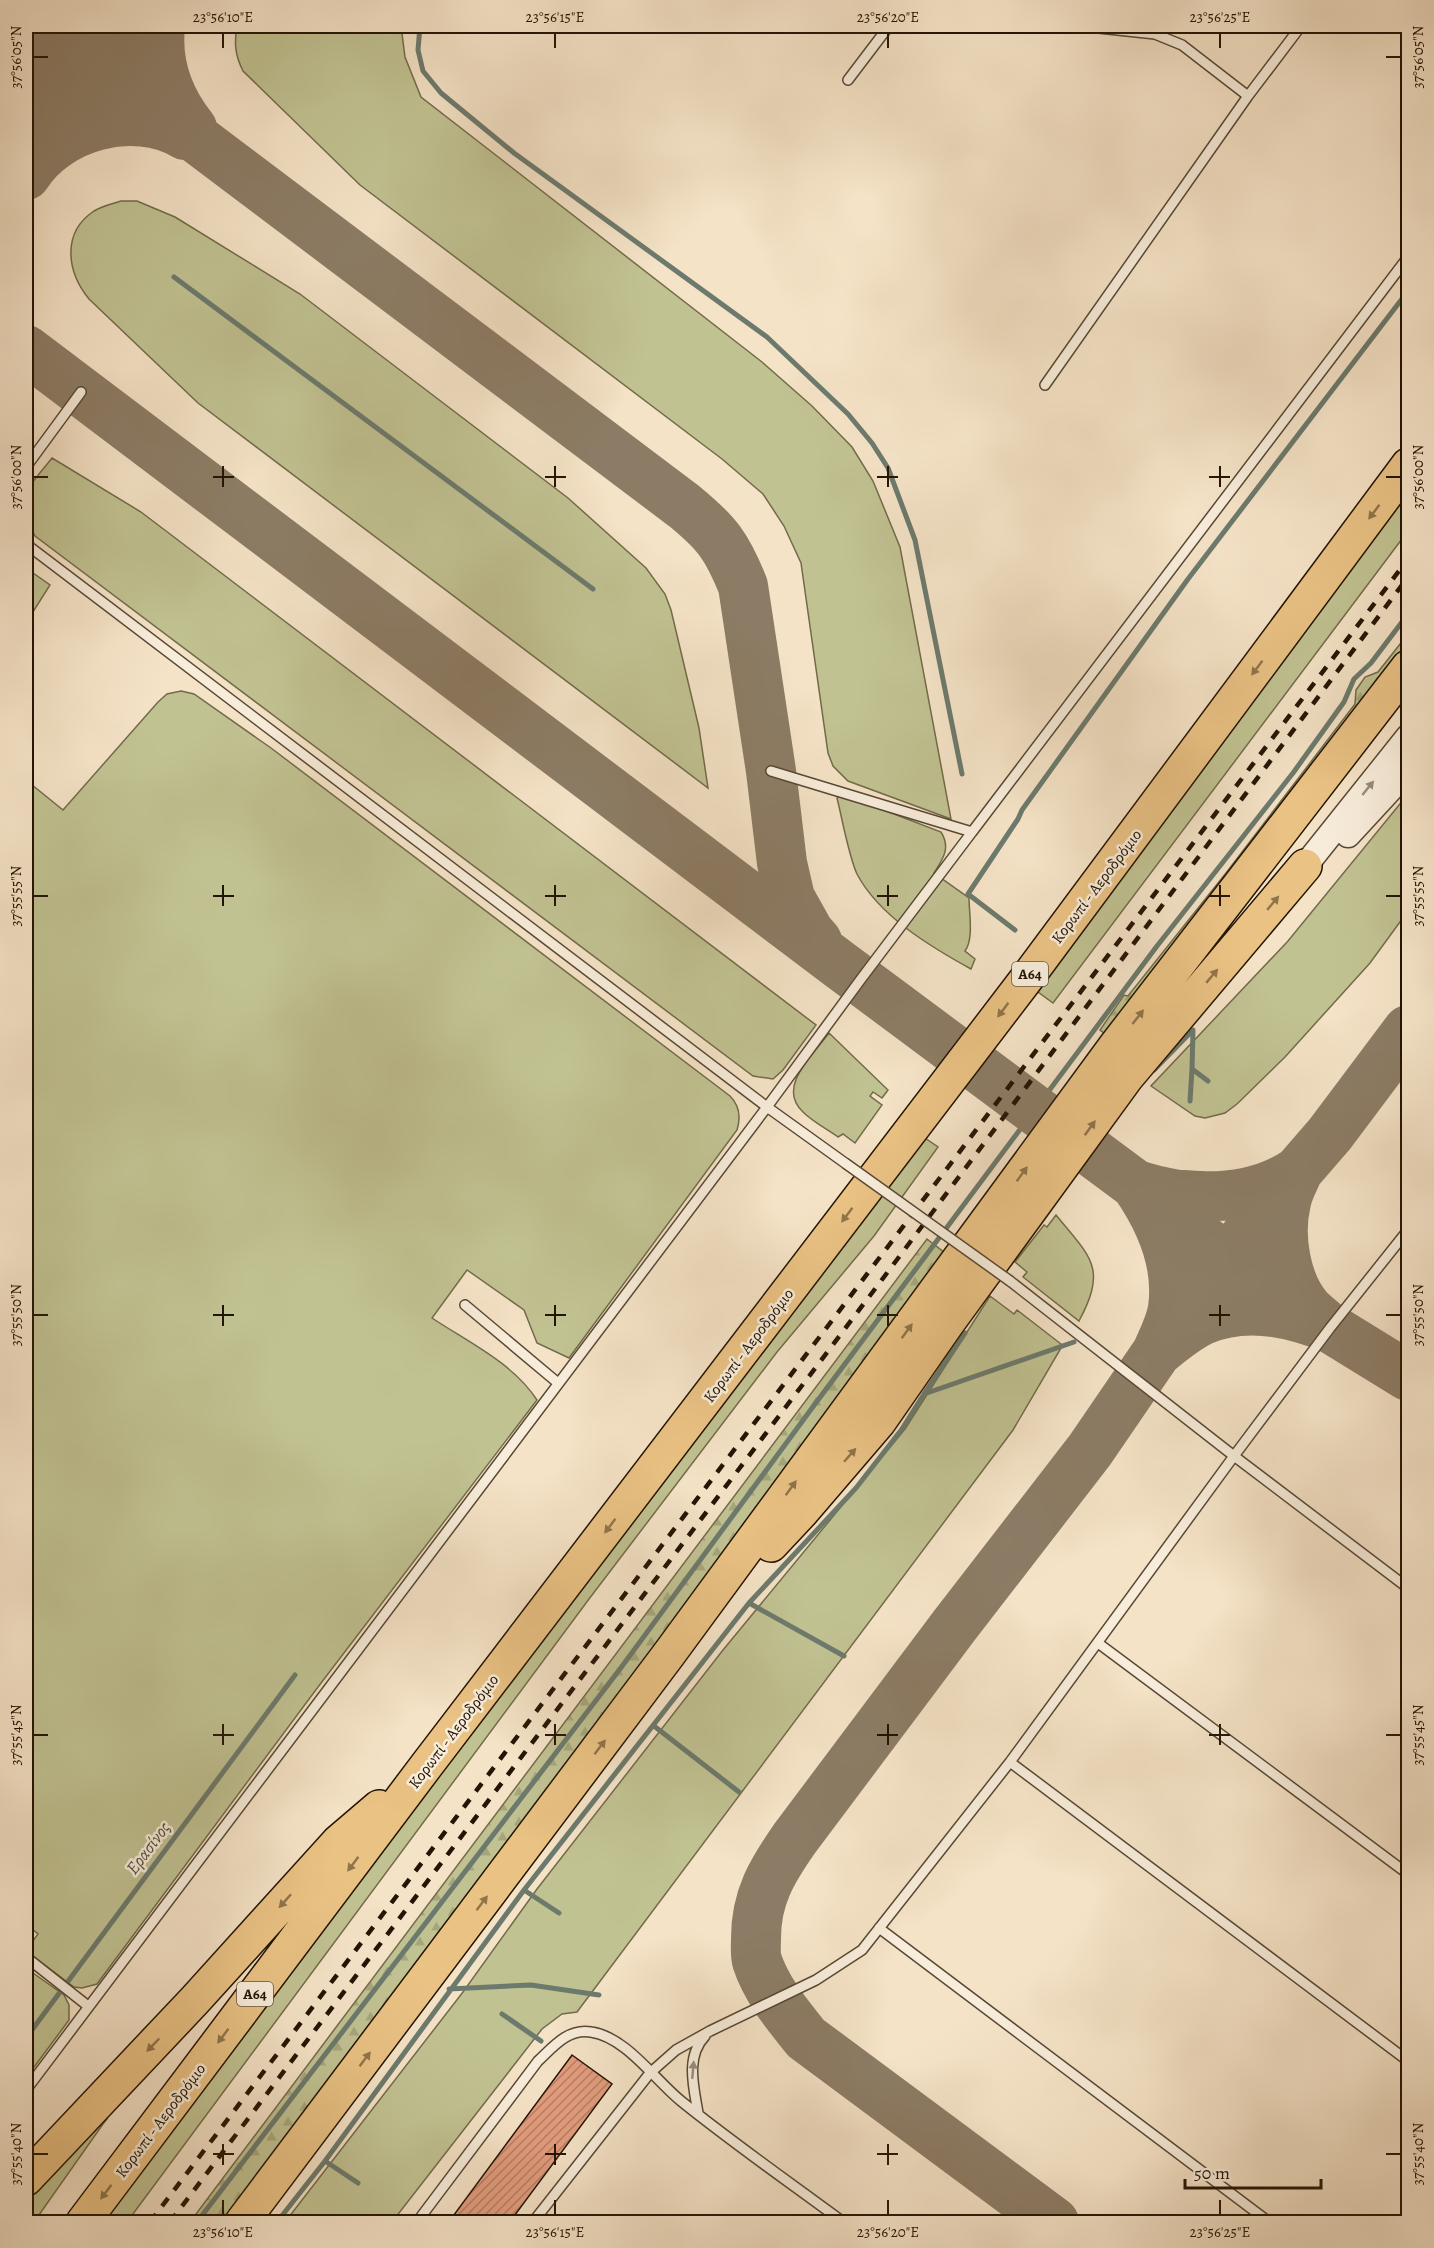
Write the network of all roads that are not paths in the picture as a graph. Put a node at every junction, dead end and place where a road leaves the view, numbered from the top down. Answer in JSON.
{"nodes":[{"id":1,"x":890,"y":26,"type":"edge"},
{"id":2,"x":1080,"y":26,"type":"edge"},
{"id":3,"x":1301,"y":26,"type":"edge"},
{"id":4,"x":848,"y":80,"type":"dead end"},
{"id":5,"x":1248,"y":96,"type":"junction"},
{"id":6,"x":1408,"y":257,"type":"edge"},
{"id":7,"x":1045,"y":385,"type":"dead end"},
{"id":8,"x":81,"y":392,"type":"dead end"},
{"id":9,"x":1408,"y":465,"type":"edge"},
{"id":10,"x":26,"y":467,"type":"edge"},
{"id":11,"x":26,"y":544,"type":"edge"},
{"id":12,"x":1408,"y":668,"type":"edge"},
{"id":13,"x":1408,"y":737,"type":"edge"},
{"id":14,"x":1408,"y":770,"type":"edge"},
{"id":15,"x":771,"y":771,"type":"dead end"},
{"id":16,"x":972,"y":832,"type":"junction"},
{"id":17,"x":1305,"y":866,"type":"junction"},
{"id":18,"x":768,"y":1107,"type":"junction"},
{"id":19,"x":1408,"y":1230,"type":"edge"},
{"id":20,"x":465,"y":1305,"type":"dead end"},
{"id":21,"x":558,"y":1383,"type":"junction"},
{"id":22,"x":1234,"y":1456,"type":"junction"},
{"id":23,"x":1408,"y":1588,"type":"edge"},
{"id":24,"x":1098,"y":1643,"type":"junction"},
{"id":25,"x":669,"y":1653,"type":"junction"},
{"id":26,"x":1010,"y":1762,"type":"junction"},
{"id":27,"x":426,"y":1766,"type":"junction"},
{"id":28,"x":1408,"y":1874,"type":"edge"},
{"id":29,"x":879,"y":1928,"type":"junction"},
{"id":30,"x":26,"y":1957,"type":"edge"},
{"id":31,"x":88,"y":2006,"type":"junction"},
{"id":32,"x":710,"y":2031,"type":"junction"},
{"id":33,"x":1408,"y":2061,"type":"edge"},
{"id":34,"x":650,"y":2073,"type":"junction"},
{"id":35,"x":26,"y":2090,"type":"edge"},
{"id":36,"x":330,"y":2105,"type":"junction"},
{"id":37,"x":698,"y":2114,"type":"junction"},
{"id":38,"x":26,"y":2178,"type":"edge"},
{"id":39,"x":83,"y":2223,"type":"edge"},
{"id":40,"x":242,"y":2223,"type":"edge"},
{"id":41,"x":267,"y":2223,"type":"edge"},
{"id":42,"x":417,"y":2223,"type":"edge"},
{"id":43,"x":533,"y":2223,"type":"edge"},
{"id":44,"x":843,"y":2223,"type":"edge"},
{"id":45,"x":1269,"y":2223,"type":"edge"}],
"edges":[{"from":1,"to":4,"type":"lane"},
{"from":2,"to":5,"type":"lane"},
{"from":3,"to":5,"type":"lane"},
{"from":5,"to":7,"type":"lane"},
{"from":6,"to":16,"type":"lane"},
{"from":8,"to":10,"type":"lane"},
{"from":9,"to":27,"type":"highway","name":"Κορωπί - Αεροδρόμιο","number":"Α64","one_way":true},
{"from":11,"to":18,"type":"lane"},
{"from":25,"to":12,"type":"highway","one_way":true},
{"from":17,"to":13,"type":"street","one_way":true},
{"from":14,"to":17,"type":"street"},
{"from":15,"to":16,"type":"lane"},
{"from":16,"to":18,"type":"lane"},
{"from":25,"to":17,"type":"highway","one_way":true},
{"from":18,"to":21,"type":"lane"},
{"from":18,"to":22,"type":"lane","bridge":true},
{"from":19,"to":22,"type":"lane"},
{"from":20,"to":21,"type":"lane"},
{"from":21,"to":31,"type":"lane"},
{"from":22,"to":23,"type":"lane"},
{"from":22,"to":24,"type":"lane"},
{"from":24,"to":26,"type":"lane"},
{"from":24,"to":28,"type":"lane"},
{"from":36,"to":25,"type":"highway","one_way":true},
{"from":26,"to":29,"type":"lane"},
{"from":26,"to":33,"type":"lane"},
{"from":27,"to":38,"type":"highway","one_way":true},
{"from":27,"to":39,"type":"highway","name":"Κορωπί - Αεροδρόμιο","number":"Α64","one_way":true},
{"from":29,"to":32,"type":"lane"},
{"from":29,"to":45,"type":"lane"},
{"from":30,"to":31,"type":"lane"},
{"from":31,"to":35,"type":"lane"},
{"from":32,"to":34,"type":"lane"},
{"from":37,"to":32,"type":"lane","one_way":true},
{"from":34,"to":37,"type":"lane"},
{"from":34,"to":42,"type":"lane"},
{"from":34,"to":43,"type":"lane"},
{"from":36,"to":40,"type":"highway"},
{"from":36,"to":41,"type":"highway"},
{"from":37,"to":44,"type":"lane"}]}
